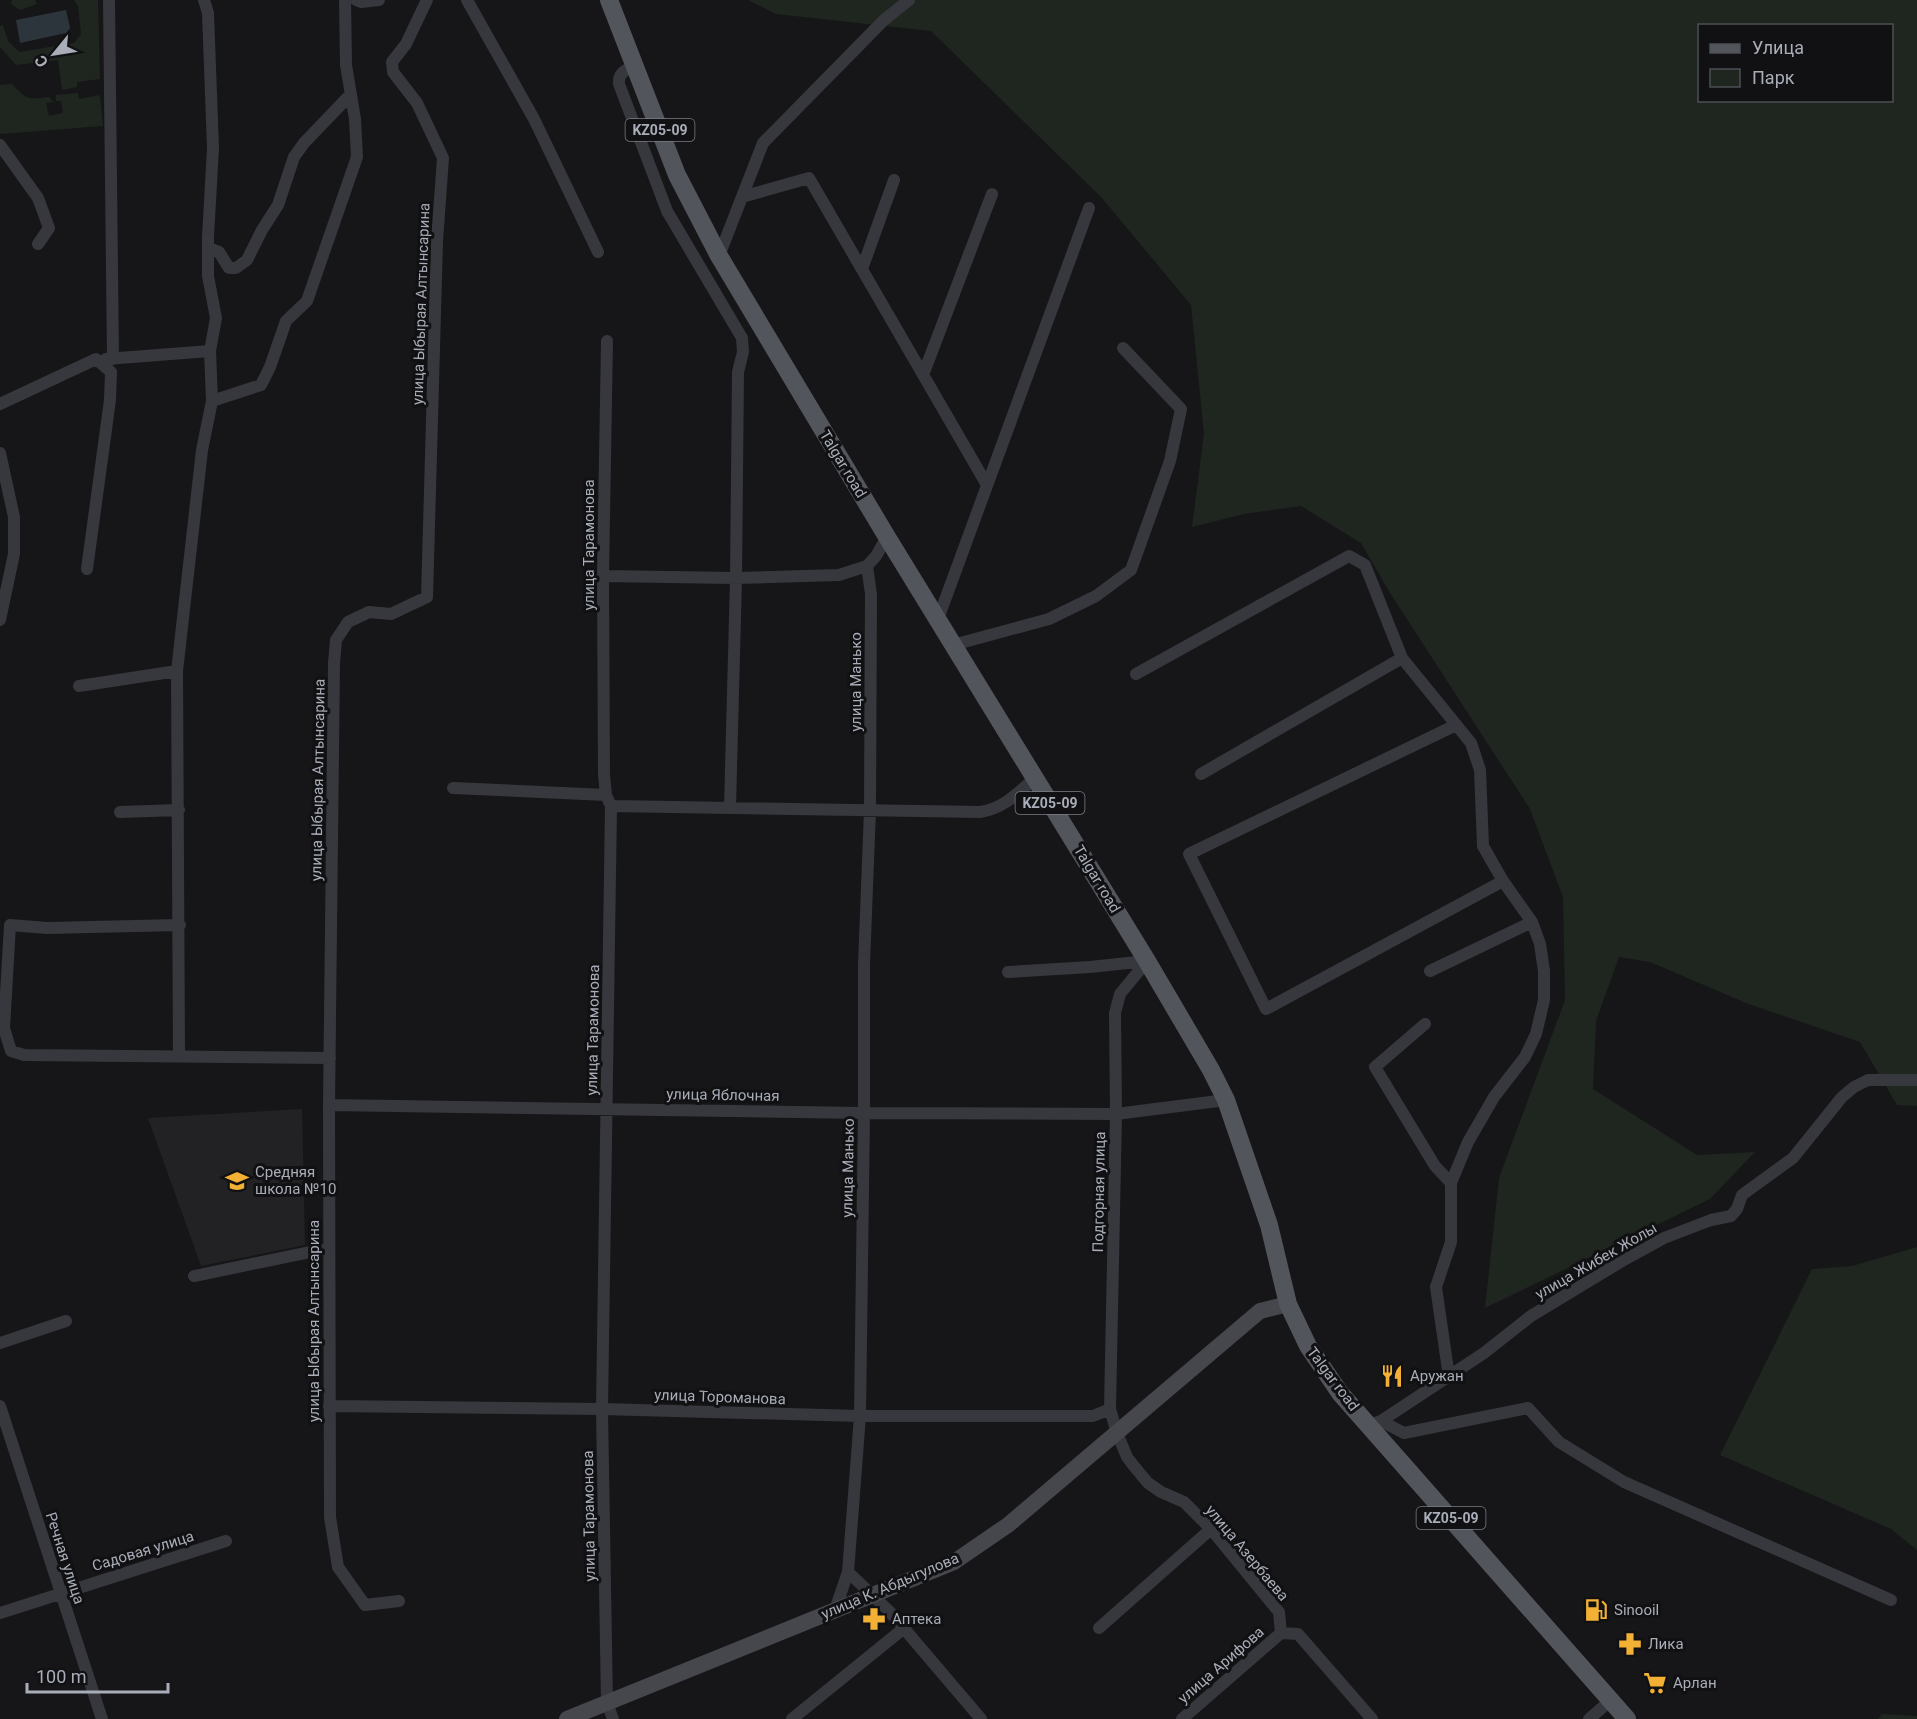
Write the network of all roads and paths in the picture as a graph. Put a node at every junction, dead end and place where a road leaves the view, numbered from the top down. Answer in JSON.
{"nodes":[{"id":1,"x":108,"y":0,"type":"edge"},
{"id":2,"x":204,"y":0,"type":"edge"},
{"id":3,"x":345,"y":0,"type":"edge"},
{"id":4,"x":356,"y":0,"type":"edge"},
{"id":5,"x":380,"y":0,"type":"edge"},
{"id":6,"x":427,"y":0,"type":"edge"},
{"id":7,"x":467,"y":0,"type":"edge"},
{"id":8,"x":609,"y":0,"type":"edge"},
{"id":9,"x":909,"y":0,"type":"edge"},
{"id":10,"x":636,"y":65,"type":"junction"},
{"id":11,"x":351,"y":94,"type":"junction"},
{"id":12,"x":0,"y":145,"type":"edge"},
{"id":13,"x":894,"y":180,"type":"dead end"},
{"id":14,"x":992,"y":194,"type":"dead end"},
{"id":15,"x":741,"y":197,"type":"junction"},
{"id":16,"x":1089,"y":208,"type":"dead end"},
{"id":17,"x":38,"y":244,"type":"dead end"},
{"id":18,"x":208,"y":248,"type":"junction"},
{"id":19,"x":598,"y":252,"type":"dead end"},
{"id":20,"x":719,"y":256,"type":"junction"},
{"id":21,"x":862,"y":269,"type":"junction"},
{"id":22,"x":606,"y":341,"type":"dead end"},
{"id":23,"x":1123,"y":348,"type":"dead end"},
{"id":24,"x":210,"y":351,"type":"junction"},
{"id":25,"x":96,"y":359,"type":"junction"},
{"id":26,"x":113,"y":359,"type":"junction"},
{"id":27,"x":923,"y":375,"type":"junction"},
{"id":28,"x":212,"y":401,"type":"junction"},
{"id":29,"x":0,"y":404,"type":"edge"},
{"id":30,"x":0,"y":453,"type":"edge"},
{"id":31,"x":987,"y":485,"type":"junction"},
{"id":32,"x":887,"y":537,"type":"junction"},
{"id":33,"x":867,"y":566,"type":"junction"},
{"id":34,"x":87,"y":569,"type":"dead end"},
{"id":35,"x":603,"y":576,"type":"junction"},
{"id":36,"x":736,"y":578,"type":"junction"},
{"id":37,"x":2,"y":602,"type":"edge"},
{"id":38,"x":938,"y":619,"type":"junction"},
{"id":39,"x":0,"y":620,"type":"edge"},
{"id":40,"x":953,"y":645,"type":"junction"},
{"id":41,"x":1402,"y":658,"type":"junction"},
{"id":42,"x":177,"y":671,"type":"junction"},
{"id":43,"x":1136,"y":674,"type":"dead end"},
{"id":44,"x":79,"y":686,"type":"dead end"},
{"id":45,"x":1456,"y":725,"type":"junction"},
{"id":46,"x":1201,"y":774,"type":"dead end"},
{"id":47,"x":1035,"y":778,"type":"junction"},
{"id":48,"x":453,"y":788,"type":"dead end"},
{"id":49,"x":608,"y":800,"type":"junction"},
{"id":50,"x":730,"y":808,"type":"junction"},
{"id":51,"x":179,"y":810,"type":"junction"},
{"id":52,"x":870,"y":810,"type":"junction"},
{"id":53,"x":120,"y":812,"type":"dead end"},
{"id":54,"x":1503,"y":881,"type":"junction"},
{"id":55,"x":1532,"y":922,"type":"junction"},
{"id":56,"x":180,"y":925,"type":"junction"},
{"id":57,"x":1147,"y":961,"type":"junction"},
{"id":58,"x":1430,"y":971,"type":"dead end"},
{"id":59,"x":1008,"y":972,"type":"dead end"},
{"id":60,"x":1425,"y":1024,"type":"dead end"},
{"id":61,"x":179,"y":1056,"type":"junction"},
{"id":62,"x":330,"y":1058,"type":"junction"},
{"id":63,"x":1917,"y":1080,"type":"edge"},
{"id":64,"x":1226,"y":1100,"type":"junction"},
{"id":65,"x":329,"y":1105,"type":"junction"},
{"id":66,"x":607,"y":1108,"type":"junction"},
{"id":67,"x":864,"y":1113,"type":"junction"},
{"id":68,"x":1116,"y":1114,"type":"junction"},
{"id":69,"x":1451,"y":1183,"type":"junction"},
{"id":70,"x":329,"y":1248,"type":"junction"},
{"id":71,"x":194,"y":1276,"type":"dead end"},
{"id":72,"x":1288,"y":1304,"type":"junction"},
{"id":73,"x":66,"y":1321,"type":"dead end"},
{"id":74,"x":0,"y":1342,"type":"edge"},
{"id":75,"x":1449,"y":1377,"type":"junction"},
{"id":76,"x":0,"y":1406,"type":"edge"},
{"id":77,"x":329,"y":1406,"type":"junction"},
{"id":78,"x":602,"y":1408,"type":"junction"},
{"id":79,"x":1110,"y":1409,"type":"junction"},
{"id":80,"x":860,"y":1416,"type":"junction"},
{"id":81,"x":1375,"y":1423,"type":"junction"},
{"id":82,"x":1117,"y":1433,"type":"junction"},
{"id":83,"x":1211,"y":1529,"type":"junction"},
{"id":84,"x":226,"y":1541,"type":"dead end"},
{"id":85,"x":848,"y":1572,"type":"junction"},
{"id":86,"x":60,"y":1593,"type":"junction"},
{"id":87,"x":873,"y":1595,"type":"junction"},
{"id":88,"x":1892,"y":1600,"type":"dead end"},
{"id":89,"x":399,"y":1601,"type":"dead end"},
{"id":90,"x":835,"y":1610,"type":"junction"},
{"id":91,"x":0,"y":1613,"type":"edge"},
{"id":92,"x":1099,"y":1628,"type":"dead end"},
{"id":93,"x":903,"y":1629,"type":"junction"},
{"id":94,"x":1281,"y":1633,"type":"junction"},
{"id":95,"x":1611,"y":1700,"type":"junction"},
{"id":96,"x":607,"y":1703,"type":"junction"},
{"id":97,"x":102,"y":1719,"type":"edge"},
{"id":98,"x":567,"y":1719,"type":"edge"},
{"id":99,"x":613,"y":1719,"type":"edge"},
{"id":100,"x":792,"y":1719,"type":"edge"},
{"id":101,"x":981,"y":1719,"type":"edge"},
{"id":102,"x":1182,"y":1719,"type":"edge"},
{"id":103,"x":1372,"y":1719,"type":"edge"},
{"id":104,"x":1589,"y":1719,"type":"edge"},
{"id":105,"x":1627,"y":1719,"type":"edge"}],
"edges":[{"from":1,"to":26,"type":"street"},
{"from":2,"to":18,"type":"street"},
{"from":3,"to":11,"type":"street"},
{"from":4,"to":5,"type":"street"},
{"from":6,"to":62,"type":"street","name":"улица Ыбырая Алтынсарина"},
{"from":7,"to":19,"type":"street"},
{"from":8,"to":10,"type":"main road","name":"Talgar road","number":"KZ05-09"},
{"from":9,"to":15,"type":"street"},
{"from":10,"to":20,"type":"main road","name":"Talgar road","number":"KZ05-09"},
{"from":10,"to":36,"type":"street"},
{"from":11,"to":18,"type":"street"},
{"from":11,"to":28,"type":"street"},
{"from":12,"to":17,"type":"street"},
{"from":13,"to":21,"type":"street"},
{"from":14,"to":27,"type":"street"},
{"from":15,"to":20,"type":"street"},
{"from":15,"to":21,"type":"street"},
{"from":16,"to":31,"type":"street"},
{"from":18,"to":24,"type":"street"},
{"from":20,"to":32,"type":"main road","name":"Talgar road","number":"KZ05-09"},
{"from":21,"to":27,"type":"street"},
{"from":22,"to":35,"type":"street","name":"улица Тарамонова"},
{"from":23,"to":40,"type":"street"},
{"from":24,"to":26,"type":"street"},
{"from":24,"to":28,"type":"street"},
{"from":25,"to":26,"type":"street"},
{"from":25,"to":29,"type":"street"},
{"from":25,"to":34,"type":"street"},
{"from":27,"to":31,"type":"street"},
{"from":28,"to":42,"type":"street"},
{"from":30,"to":37,"type":"street"},
{"from":31,"to":38,"type":"street"},
{"from":32,"to":33,"type":"street"},
{"from":32,"to":38,"type":"main road","name":"Talgar road","number":"KZ05-09"},
{"from":33,"to":36,"type":"street"},
{"from":33,"to":52,"type":"street","name":"улица Манько"},
{"from":35,"to":36,"type":"street"},
{"from":35,"to":49,"type":"street","name":"улица Тарамонова"},
{"from":36,"to":50,"type":"street"},
{"from":37,"to":39,"type":"street"},
{"from":38,"to":40,"type":"main road","name":"Talgar road","number":"KZ05-09"},
{"from":40,"to":47,"type":"main road","name":"Talgar road","number":"KZ05-09"},
{"from":41,"to":43,"type":"street"},
{"from":41,"to":45,"type":"street"},
{"from":41,"to":46,"type":"street"},
{"from":42,"to":44,"type":"street"},
{"from":42,"to":51,"type":"street"},
{"from":45,"to":54,"type":"street"},
{"from":45,"to":54,"type":"street"},
{"from":47,"to":52,"type":"street"},
{"from":47,"to":57,"type":"main road","name":"Talgar road","number":"KZ05-09"},
{"from":48,"to":49,"type":"street"},
{"from":49,"to":50,"type":"street"},
{"from":49,"to":66,"type":"street","name":"улица Тарамонова"},
{"from":50,"to":52,"type":"street"},
{"from":51,"to":53,"type":"street"},
{"from":51,"to":56,"type":"street"},
{"from":52,"to":67,"type":"street","name":"улица Манько"},
{"from":54,"to":55,"type":"street"},
{"from":55,"to":58,"type":"street"},
{"from":55,"to":69,"type":"street"},
{"from":56,"to":61,"type":"street"},
{"from":56,"to":61,"type":"street"},
{"from":57,"to":59,"type":"street"},
{"from":57,"to":64,"type":"main road","name":"Talgar road","number":"KZ05-09"},
{"from":57,"to":68,"type":"street","name":"Подгорная улица"},
{"from":60,"to":69,"type":"street"},
{"from":61,"to":62,"type":"street"},
{"from":62,"to":65,"type":"street","name":"улица Ыбырая Алтынсарина"},
{"from":63,"to":75,"type":"street","name":"улица Жибек Жолы"},
{"from":64,"to":68,"type":"street","name":"улица Яблочная"},
{"from":64,"to":72,"type":"main road","name":"Talgar road","number":"KZ05-09"},
{"from":65,"to":66,"type":"street","name":"улица Яблочная"},
{"from":65,"to":70,"type":"street","name":"улица Ыбырая Алтынсарина"},
{"from":66,"to":67,"type":"street","name":"улица Яблочная"},
{"from":66,"to":78,"type":"street","name":"улица Тарамонова"},
{"from":67,"to":68,"type":"street","name":"улица Яблочная"},
{"from":67,"to":80,"type":"street","name":"улица Манько"},
{"from":68,"to":79,"type":"street","name":"Подгорная улица"},
{"from":69,"to":75,"type":"street"},
{"from":70,"to":71,"type":"street"},
{"from":70,"to":77,"type":"street","name":"улица Ыбырая Алтынсарина"},
{"from":72,"to":81,"type":"main road","name":"Talgar road","number":"KZ05-09"},
{"from":72,"to":82,"type":"street","name":"улица К. Абдыгулова"},
{"from":73,"to":74,"type":"street"},
{"from":75,"to":81,"type":"street","name":"улица Жибек Жолы"},
{"from":76,"to":86,"type":"street","name":"Речная улица"},
{"from":77,"to":78,"type":"street","name":"улица Тороманова"},
{"from":77,"to":89,"type":"street","name":"улица Ыбырая Алтынсарина"},
{"from":78,"to":80,"type":"street","name":"улица Тороманова"},
{"from":78,"to":96,"type":"street","name":"улица Тарамонова"},
{"from":79,"to":80,"type":"street","name":"улица Тороманова"},
{"from":79,"to":82,"type":"street","name":"Подгорная улица"},
{"from":80,"to":85,"type":"street","name":"улица Манько"},
{"from":81,"to":88,"type":"street"},
{"from":81,"to":95,"type":"main road","name":"Talgar road","number":"KZ05-09"},
{"from":82,"to":83,"type":"street","name":"улица Азербаева"},
{"from":82,"to":87,"type":"street","name":"улица К. Абдыгулова"},
{"from":83,"to":92,"type":"street"},
{"from":83,"to":94,"type":"street","name":"улица Азербаева"},
{"from":84,"to":86,"type":"street","name":"Садовая улица"},
{"from":85,"to":87,"type":"street"},
{"from":85,"to":90,"type":"street","name":"улица Манько"},
{"from":86,"to":91,"type":"street","name":"Садовая улица"},
{"from":86,"to":97,"type":"street","name":"Речная улица"},
{"from":87,"to":90,"type":"street","name":"улица К. Абдыгулова"},
{"from":87,"to":93,"type":"street"},
{"from":90,"to":96,"type":"street","name":"улица К. Абдыгулова"},
{"from":93,"to":100,"type":"street"},
{"from":93,"to":101,"type":"street"},
{"from":94,"to":102,"type":"street","name":"улица Арифова"},
{"from":94,"to":103,"type":"street"},
{"from":95,"to":104,"type":"street"},
{"from":95,"to":105,"type":"main road","name":"Talgar road","number":"KZ05-09"},
{"from":96,"to":98,"type":"street","name":"улица К. Абдыгулова"},
{"from":96,"to":99,"type":"street","name":"улица Тарамонова"}]}
